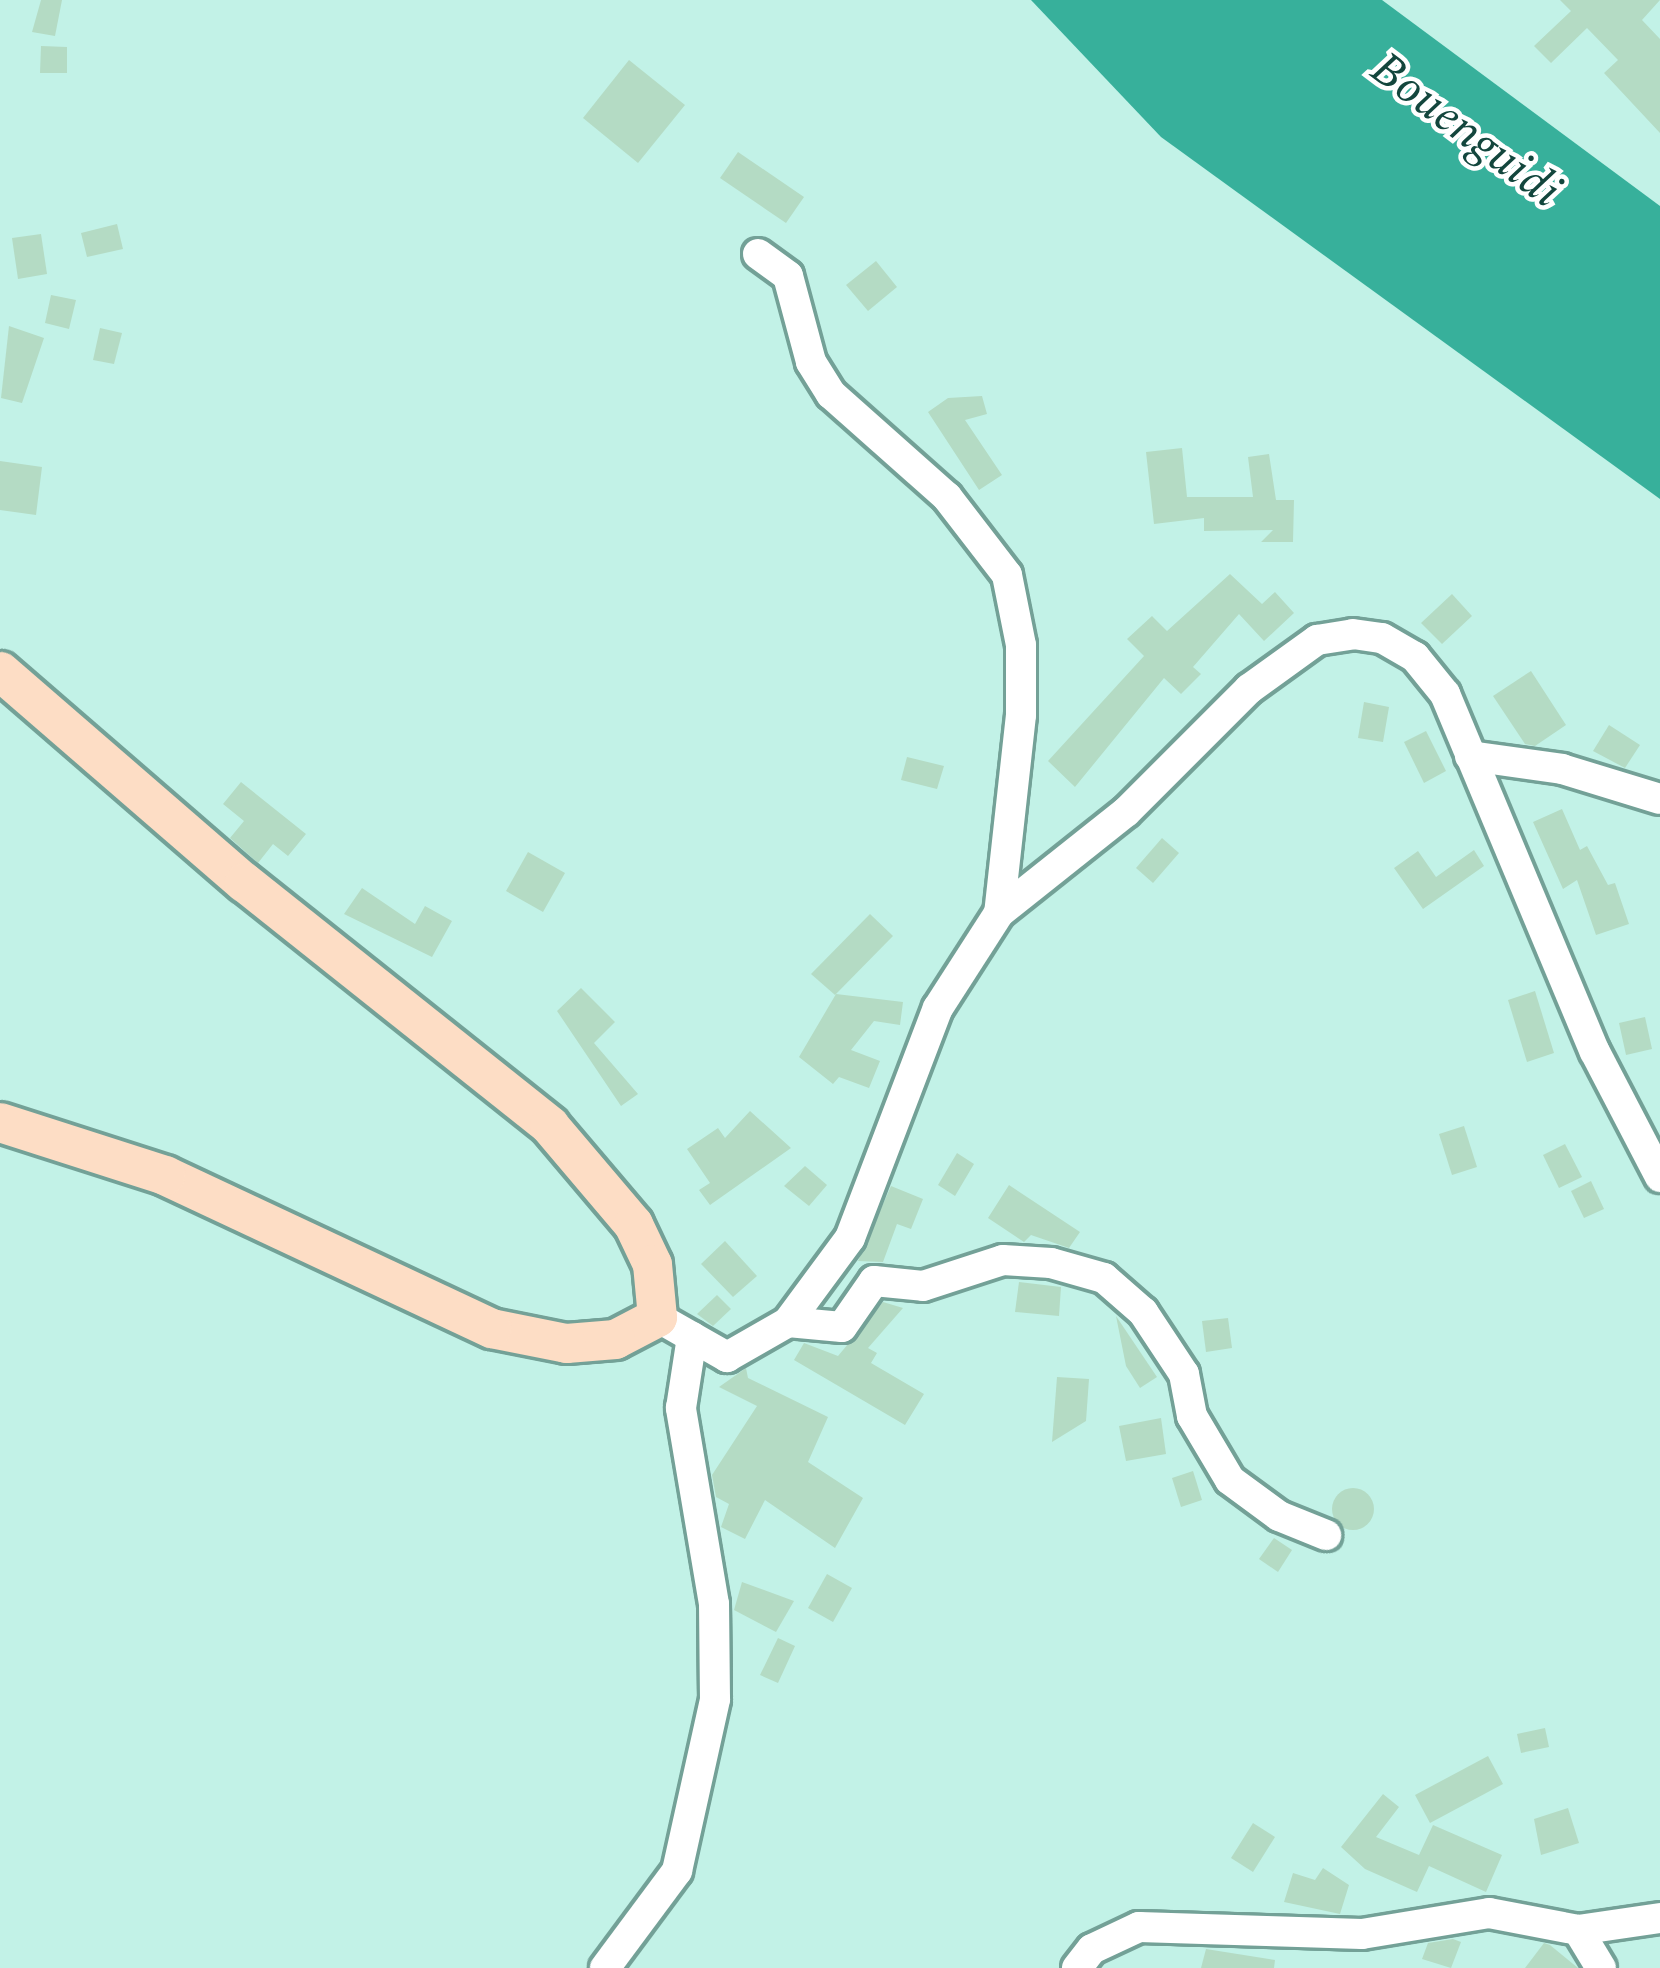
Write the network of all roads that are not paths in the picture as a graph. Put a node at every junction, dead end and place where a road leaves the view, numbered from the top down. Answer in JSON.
{"nodes":[{"id":1,"x":758,"y":254,"type":"dead end"},
{"id":2,"x":0,"y":670,"type":"edge"},
{"id":3,"x":1470,"y":756,"type":"junction"},
{"id":4,"x":1660,"y":799,"type":"edge"},
{"id":5,"x":999,"y":913,"type":"junction"},
{"id":6,"x":0,"y":1122,"type":"edge"},
{"id":7,"x":1660,"y":1177,"type":"edge"},
{"id":8,"x":657,"y":1317,"type":"junction"},
{"id":9,"x":788,"y":1322,"type":"junction"},
{"id":10,"x":692,"y":1337,"type":"junction"},
{"id":11,"x":1326,"y":1534,"type":"dead end"},
{"id":12,"x":1660,"y":1918,"type":"edge"},
{"id":13,"x":1578,"y":1930,"type":"junction"},
{"id":14,"x":605,"y":1968,"type":"edge"},
{"id":15,"x":1077,"y":1968,"type":"edge"},
{"id":16,"x":1601,"y":1968,"type":"edge"}],
"edges":[{"from":1,"to":5,"type":"street"},
{"from":2,"to":8,"type":"main road"},
{"from":3,"to":4,"type":"street"},
{"from":3,"to":5,"type":"street"},
{"from":3,"to":7,"type":"street"},
{"from":5,"to":9,"type":"street"},
{"from":6,"to":8,"type":"main road"},
{"from":8,"to":10,"type":"street"},
{"from":9,"to":10,"type":"street"},
{"from":9,"to":11,"type":"street"},
{"from":10,"to":14,"type":"street"},
{"from":12,"to":13,"type":"street"},
{"from":13,"to":15,"type":"street"},
{"from":13,"to":16,"type":"street"}]}
